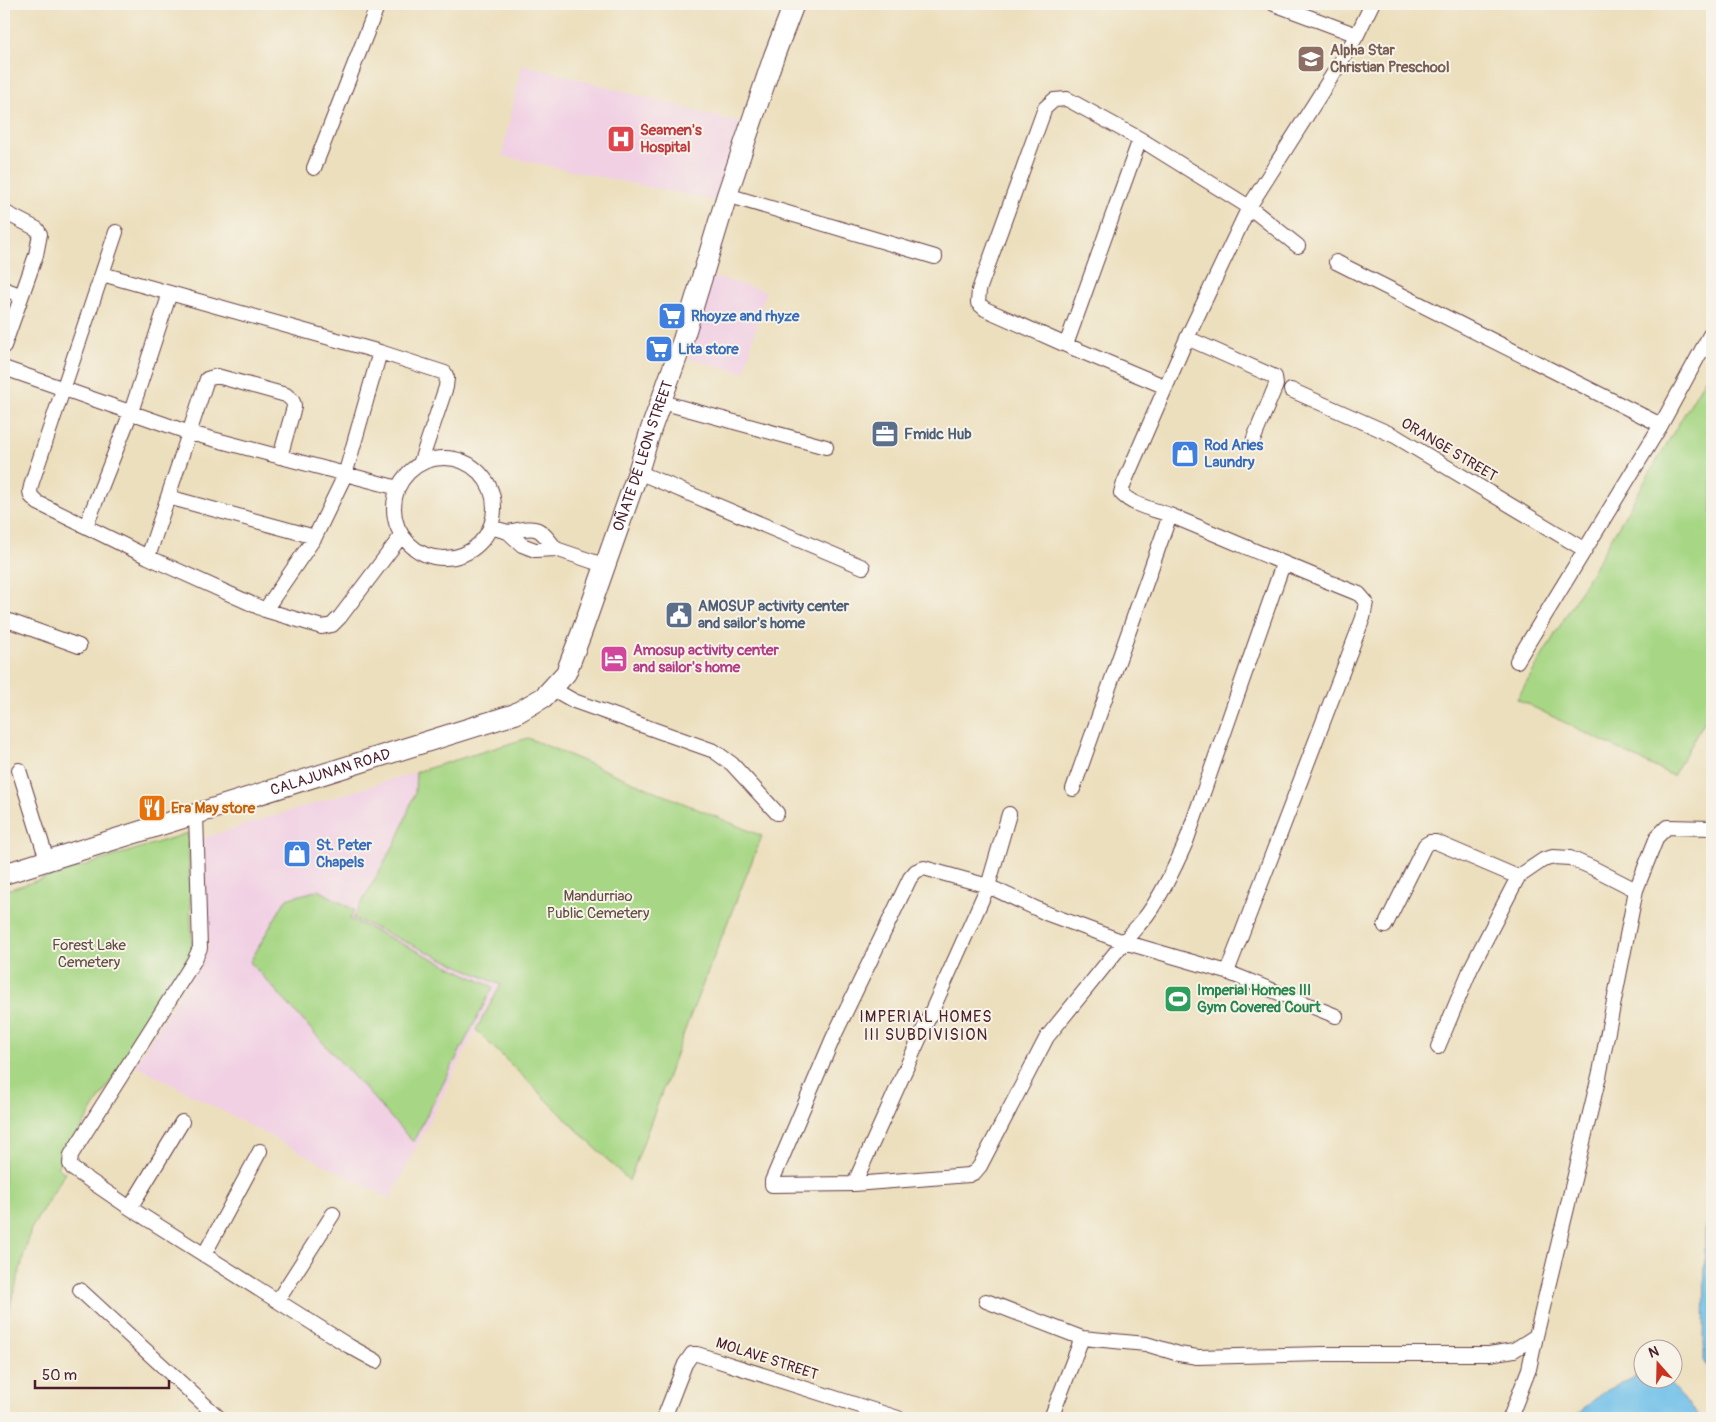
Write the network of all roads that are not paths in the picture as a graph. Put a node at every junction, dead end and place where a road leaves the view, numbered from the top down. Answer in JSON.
{"nodes":[{"id":1,"x":378,"y":4,"type":"edge"},
{"id":2,"x":794,"y":4,"type":"edge"},
{"id":3,"x":1274,"y":4,"type":"edge"},
{"id":4,"x":1372,"y":4,"type":"edge"},
{"id":5,"x":1357,"y":36,"type":"junction"},
{"id":6,"x":1140,"y":139,"type":"junction"},
{"id":7,"x":314,"y":168,"type":"dead end"},
{"id":8,"x":727,"y":195,"type":"junction"},
{"id":9,"x":1249,"y":207,"type":"junction"},
{"id":10,"x":4,"y":212,"type":"edge"},
{"id":11,"x":116,"y":232,"type":"dead end"},
{"id":12,"x":1298,"y":246,"type":"dead end"},
{"id":13,"x":935,"y":257,"type":"dead end"},
{"id":14,"x":1336,"y":262,"type":"dead end"},
{"id":15,"x":102,"y":274,"type":"junction"},
{"id":16,"x":4,"y":289,"type":"edge"},
{"id":17,"x":170,"y":293,"type":"junction"},
{"id":18,"x":20,"y":295,"type":"junction"},
{"id":19,"x":1712,"y":331,"type":"edge"},
{"id":20,"x":1187,"y":338,"type":"junction"},
{"id":21,"x":1066,"y":345,"type":"junction"},
{"id":22,"x":4,"y":346,"type":"edge"},
{"id":23,"x":380,"y":352,"type":"junction"},
{"id":24,"x":4,"y":368,"type":"edge"},
{"id":25,"x":1166,"y":387,"type":"junction"},
{"id":26,"x":63,"y":388,"type":"junction"},
{"id":27,"x":1291,"y":390,"type":"dead end"},
{"id":28,"x":661,"y":402,"type":"junction"},
{"id":29,"x":131,"y":412,"type":"junction"},
{"id":30,"x":1661,"y":425,"type":"junction"},
{"id":31,"x":190,"y":433,"type":"junction"},
{"id":32,"x":1254,"y":438,"type":"dead end"},
{"id":33,"x":826,"y":447,"type":"dead end"},
{"id":34,"x":280,"y":457,"type":"junction"},
{"id":35,"x":420,"y":464,"type":"junction"},
{"id":36,"x":638,"y":472,"type":"junction"},
{"id":37,"x":345,"y":475,"type":"junction"},
{"id":38,"x":398,"y":488,"type":"junction"},
{"id":39,"x":168,"y":497,"type":"junction"},
{"id":40,"x":1170,"y":515,"type":"junction"},
{"id":41,"x":86,"y":526,"type":"junction"},
{"id":42,"x":490,"y":527,"type":"junction"},
{"id":43,"x":508,"y":532,"type":"junction"},
{"id":44,"x":402,"y":535,"type":"junction"},
{"id":45,"x":315,"y":537,"type":"junction"},
{"id":46,"x":556,"y":549,"type":"junction"},
{"id":47,"x":1585,"y":550,"type":"junction"},
{"id":48,"x":148,"y":557,"type":"junction"},
{"id":49,"x":1283,"y":564,"type":"junction"},
{"id":50,"x":606,"y":566,"type":"junction"},
{"id":51,"x":863,"y":567,"type":"dead end"},
{"id":52,"x":265,"y":610,"type":"junction"},
{"id":53,"x":4,"y":619,"type":"edge"},
{"id":54,"x":79,"y":646,"type":"dead end"},
{"id":55,"x":1517,"y":661,"type":"dead end"},
{"id":56,"x":551,"y":688,"type":"junction"},
{"id":57,"x":515,"y":714,"type":"joint"},
{"id":58,"x":18,"y":770,"type":"dead end"},
{"id":59,"x":1073,"y":789,"type":"dead end"},
{"id":60,"x":776,"y":813,"type":"dead end"},
{"id":61,"x":196,"y":814,"type":"junction"},
{"id":62,"x":1009,"y":814,"type":"dead end"},
{"id":63,"x":1712,"y":828,"type":"edge"},
{"id":64,"x":46,"y":860,"type":"junction"},
{"id":65,"x":4,"y":874,"type":"edge"},
{"id":66,"x":1518,"y":877,"type":"junction"},
{"id":67,"x":988,"y":886,"type":"junction"},
{"id":68,"x":1636,"y":890,"type":"junction"},
{"id":69,"x":1385,"y":926,"type":"dead end"},
{"id":70,"x":1124,"y":942,"type":"junction"},
{"id":71,"x":1227,"y":972,"type":"junction"},
{"id":72,"x":1336,"y":1016,"type":"dead end"},
{"id":73,"x":1438,"y":1047,"type":"dead end"},
{"id":74,"x":182,"y":1122,"type":"dead end"},
{"id":75,"x":260,"y":1152,"type":"dead end"},
{"id":76,"x":854,"y":1184,"type":"junction"},
{"id":77,"x":130,"y":1208,"type":"junction"},
{"id":78,"x":333,"y":1214,"type":"dead end"},
{"id":79,"x":204,"y":1255,"type":"junction"},
{"id":80,"x":80,"y":1290,"type":"dead end"},
{"id":81,"x":278,"y":1300,"type":"junction"},
{"id":82,"x":986,"y":1301,"type":"dead end"},
{"id":83,"x":1536,"y":1336,"type":"junction"},
{"id":84,"x":1082,"y":1338,"type":"junction"},
{"id":85,"x":376,"y":1361,"type":"dead end"},
{"id":86,"x":219,"y":1418,"type":"edge"},
{"id":87,"x":664,"y":1418,"type":"edge"},
{"id":88,"x":898,"y":1418,"type":"edge"},
{"id":89,"x":1051,"y":1418,"type":"edge"},
{"id":90,"x":1510,"y":1418,"type":"edge"}],
"edges":[{"from":1,"to":7,"type":"street"},
{"from":2,"to":8,"type":"main road","name":"OÑATE DE LEON STREET"},
{"from":3,"to":5,"type":"street"},
{"from":4,"to":5,"type":"street"},
{"from":5,"to":9,"type":"street"},
{"from":6,"to":9,"type":"street"},
{"from":6,"to":21,"type":"street"},
{"from":6,"to":21,"type":"street"},
{"from":8,"to":13,"type":"street"},
{"from":8,"to":28,"type":"main road","name":"OÑATE DE LEON STREET"},
{"from":9,"to":12,"type":"street"},
{"from":9,"to":20,"type":"street"},
{"from":10,"to":18,"type":"street"},
{"from":11,"to":15,"type":"street"},
{"from":14,"to":30,"type":"street"},
{"from":15,"to":17,"type":"street"},
{"from":15,"to":26,"type":"street"},
{"from":16,"to":18,"type":"street"},
{"from":17,"to":23,"type":"street"},
{"from":17,"to":29,"type":"street"},
{"from":18,"to":22,"type":"street"},
{"from":19,"to":30,"type":"street"},
{"from":20,"to":25,"type":"street"},
{"from":20,"to":32,"type":"street"},
{"from":21,"to":25,"type":"street"},
{"from":23,"to":35,"type":"street"},
{"from":23,"to":37,"type":"street"},
{"from":24,"to":26,"type":"street"},
{"from":25,"to":40,"type":"street"},
{"from":26,"to":29,"type":"street"},
{"from":26,"to":41,"type":"street"},
{"from":27,"to":47,"type":"street","name":"ORANGE STREET"},
{"from":28,"to":33,"type":"street"},
{"from":28,"to":36,"type":"main road","name":"OÑATE DE LEON STREET"},
{"from":29,"to":31,"type":"street"},
{"from":29,"to":41,"type":"street"},
{"from":30,"to":47,"type":"street"},
{"from":31,"to":34,"type":"street"},
{"from":31,"to":34,"type":"street"},
{"from":31,"to":39,"type":"street"},
{"from":34,"to":37,"type":"street"},
{"from":35,"to":38,"type":"street"},
{"from":35,"to":42,"type":"street"},
{"from":36,"to":50,"type":"main road","name":"OÑATE DE LEON STREET"},
{"from":36,"to":51,"type":"street"},
{"from":37,"to":38,"type":"street"},
{"from":37,"to":45,"type":"street"},
{"from":38,"to":44,"type":"street"},
{"from":39,"to":45,"type":"street"},
{"from":39,"to":48,"type":"street"},
{"from":40,"to":49,"type":"street"},
{"from":40,"to":59,"type":"street"},
{"from":41,"to":48,"type":"street"},
{"from":42,"to":43,"type":"street"},
{"from":42,"to":44,"type":"street"},
{"from":43,"to":46,"type":"street"},
{"from":43,"to":46,"type":"street"},
{"from":44,"to":52,"type":"street"},
{"from":45,"to":52,"type":"street"},
{"from":46,"to":50,"type":"street"},
{"from":47,"to":55,"type":"street"},
{"from":48,"to":52,"type":"street"},
{"from":49,"to":70,"type":"street"},
{"from":49,"to":71,"type":"street"},
{"from":50,"to":56,"type":"main road","name":"OÑATE DE LEON STREET"},
{"from":53,"to":54,"type":"street"},
{"from":56,"to":57,"type":"main road","name":"OÑATE DE LEON STREET"},
{"from":56,"to":60,"type":"street"},
{"from":57,"to":61,"type":"main road","name":"CALAJUNAN ROAD"},
{"from":58,"to":64,"type":"street"},
{"from":61,"to":64,"type":"main road","name":"CALAJUNAN ROAD"},
{"from":61,"to":77,"type":"street"},
{"from":62,"to":67,"type":"street"},
{"from":63,"to":68,"type":"street"},
{"from":64,"to":65,"type":"main road","name":"CALAJUNAN ROAD"},
{"from":66,"to":68,"type":"street"},
{"from":66,"to":69,"type":"street"},
{"from":66,"to":73,"type":"street"},
{"from":67,"to":70,"type":"street"},
{"from":67,"to":76,"type":"street"},
{"from":67,"to":76,"type":"street"},
{"from":68,"to":83,"type":"street"},
{"from":70,"to":71,"type":"street"},
{"from":70,"to":76,"type":"street"},
{"from":71,"to":72,"type":"street"},
{"from":74,"to":77,"type":"street"},
{"from":75,"to":79,"type":"street"},
{"from":77,"to":79,"type":"street"},
{"from":78,"to":81,"type":"street"},
{"from":79,"to":81,"type":"street"},
{"from":80,"to":86,"type":"street"},
{"from":81,"to":85,"type":"street"},
{"from":82,"to":84,"type":"street"},
{"from":83,"to":84,"type":"street"},
{"from":83,"to":90,"type":"street"},
{"from":84,"to":89,"type":"street"},
{"from":87,"to":88,"type":"street","name":"MOLAVE STREET"}]}
